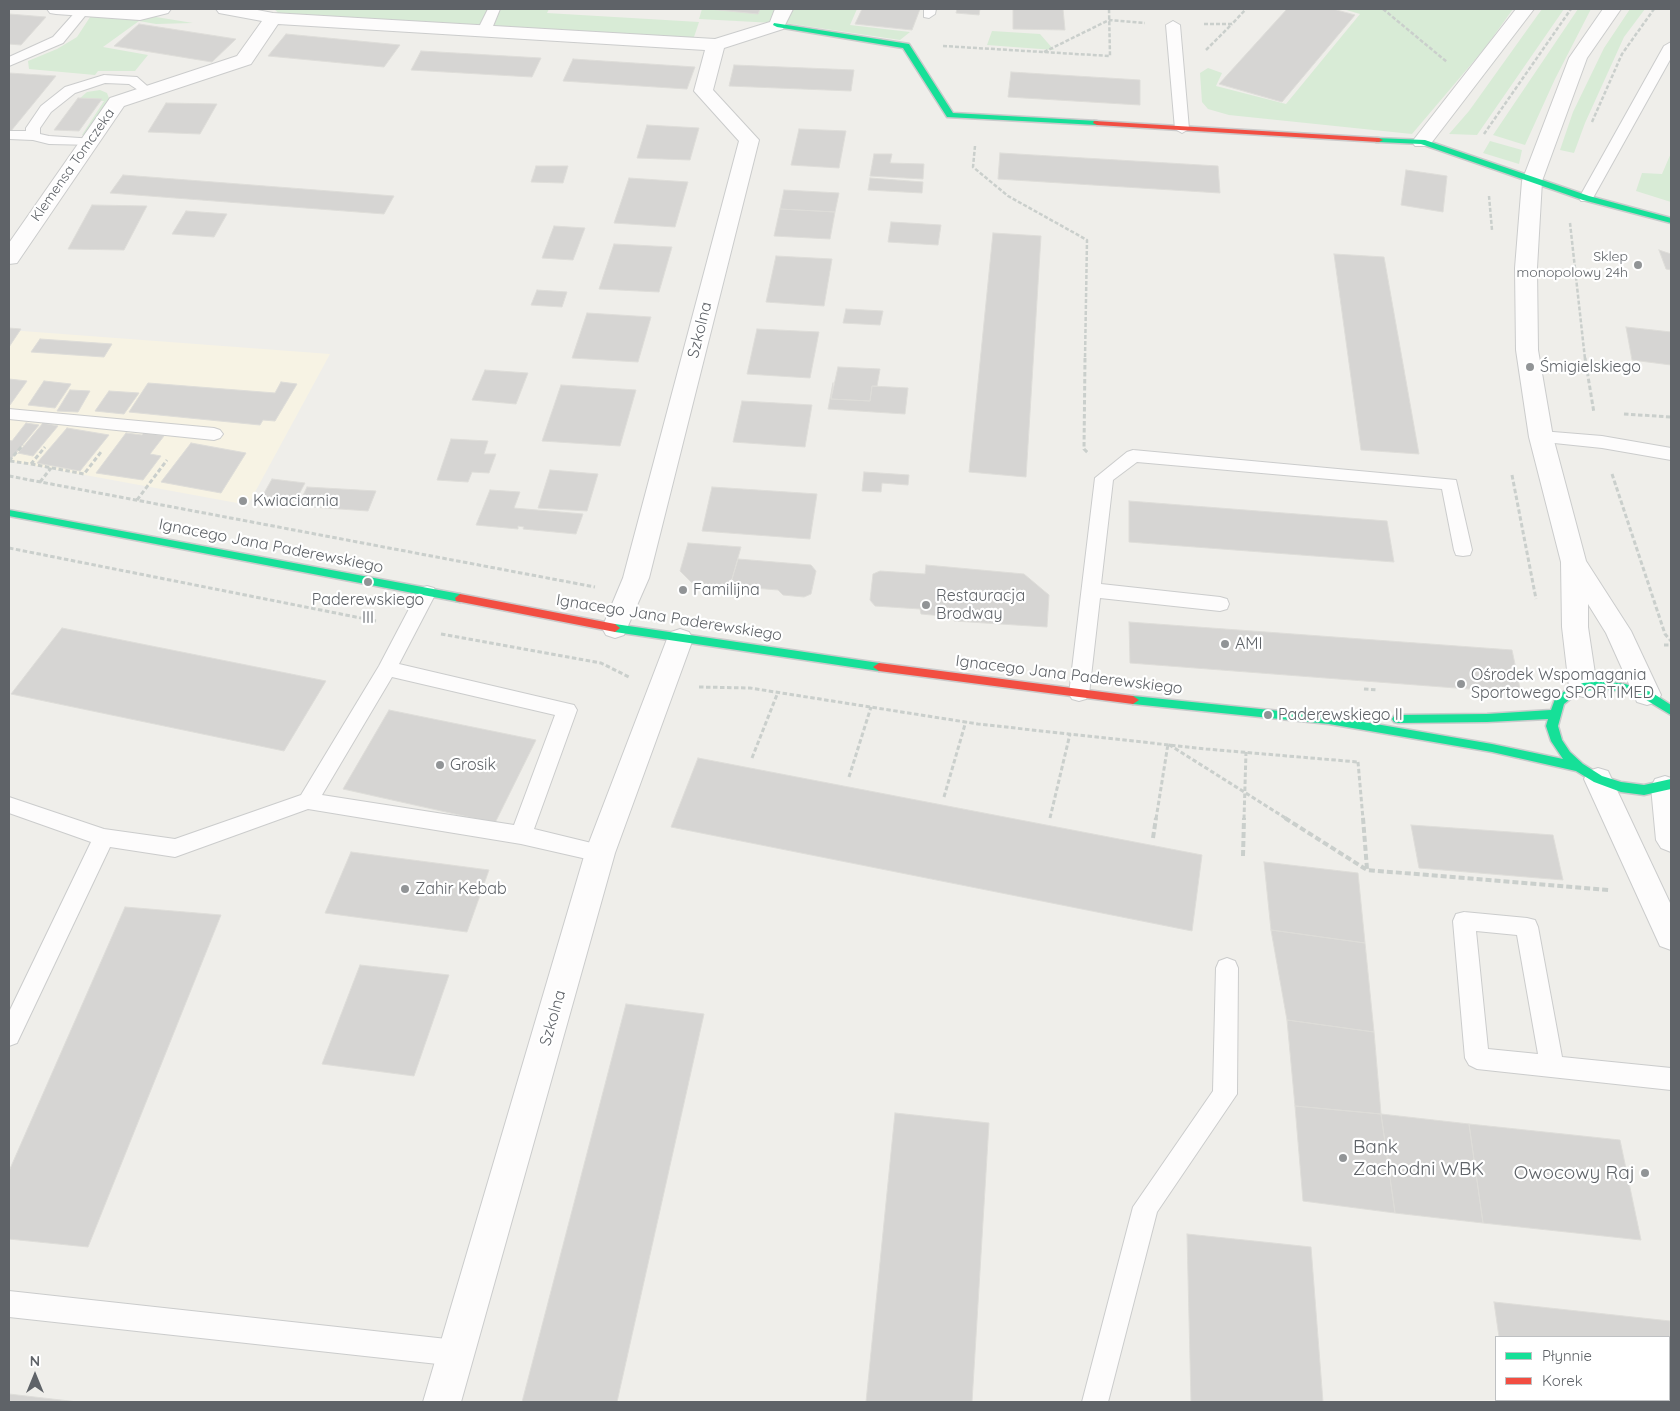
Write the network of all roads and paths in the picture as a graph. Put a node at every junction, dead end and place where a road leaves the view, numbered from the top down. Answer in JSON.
{"nodes":[{"id":1,"x":56,"y":9,"type":"edge"},
{"id":2,"x":162,"y":9,"type":"edge"},
{"id":3,"x":225,"y":9,"type":"edge"},
{"id":4,"x":494,"y":9,"type":"edge"},
{"id":5,"x":1109,"y":9,"type":"edge"},
{"id":6,"x":1383,"y":9,"type":"edge"},
{"id":7,"x":1525,"y":9,"type":"edge"},
{"id":8,"x":1571,"y":9,"type":"edge"},
{"id":9,"x":1612,"y":9,"type":"edge"},
{"id":10,"x":1654,"y":9,"type":"edge"},
{"id":11,"x":83,"y":11,"type":"junction"},
{"id":12,"x":781,"y":17,"type":"edge"},
{"id":13,"x":273,"y":18,"type":"junction"},
{"id":14,"x":1109,"y":20,"type":"junction"},
{"id":15,"x":1173,"y":25,"type":"dead end"},
{"id":16,"x":484,"y":31,"type":"junction"},
{"id":17,"x":716,"y":45,"type":"junction"},
{"id":18,"x":906,"y":46,"type":"junction"},
{"id":19,"x":1671,"y":46,"type":"edge"},
{"id":20,"x":1043,"y":52,"type":"junction"},
{"id":21,"x":9,"y":62,"type":"edge"},
{"id":22,"x":1468,"y":80,"type":"junction"},
{"id":23,"x":147,"y":92,"type":"junction"},
{"id":24,"x":976,"y":117,"type":"junction"},
{"id":25,"x":1589,"y":128,"type":"dead end"},
{"id":26,"x":1182,"y":129,"type":"junction"},
{"id":27,"x":9,"y":135,"type":"edge"},
{"id":28,"x":32,"y":136,"type":"junction"},
{"id":29,"x":90,"y":142,"type":"junction"},
{"id":30,"x":1422,"y":142,"type":"junction"},
{"id":31,"x":1483,"y":163,"type":"junction"},
{"id":32,"x":1532,"y":181,"type":"junction"},
{"id":33,"x":1566,"y":191,"type":"junction"},
{"id":34,"x":1586,"y":198,"type":"junction"},
{"id":35,"x":1492,"y":216,"type":"dead end"},
{"id":36,"x":1671,"y":221,"type":"edge"},
{"id":37,"x":9,"y":258,"type":"edge"},
{"id":38,"x":1594,"y":412,"type":"junction"},
{"id":39,"x":1603,"y":413,"type":"dead end"},
{"id":40,"x":9,"y":414,"type":"edge"},
{"id":41,"x":1622,"y":414,"type":"dead end"},
{"id":42,"x":1671,"y":417,"type":"edge"},
{"id":43,"x":122,"y":425,"type":"junction"},
{"id":44,"x":189,"y":431,"type":"junction"},
{"id":45,"x":214,"y":434,"type":"dead end"},
{"id":46,"x":1541,"y":437,"type":"junction"},
{"id":47,"x":1602,"y":442,"type":"junction"},
{"id":48,"x":1671,"y":454,"type":"edge"},
{"id":49,"x":31,"y":464,"type":"dead end"},
{"id":50,"x":51,"y":468,"type":"junction"},
{"id":51,"x":1110,"y":473,"type":"junction"},
{"id":52,"x":9,"y":476,"type":"edge"},
{"id":53,"x":40,"y":482,"type":"junction"},
{"id":54,"x":137,"y":500,"type":"junction"},
{"id":55,"x":9,"y":513,"type":"edge"},
{"id":56,"x":1463,"y":550,"type":"dead end"},
{"id":57,"x":1574,"y":562,"type":"junction"},
{"id":58,"x":1091,"y":590,"type":"junction"},
{"id":59,"x":427,"y":593,"type":"junction"},
{"id":60,"x":630,"y":594,"type":"junction"},
{"id":61,"x":1220,"y":604,"type":"dead end"},
{"id":62,"x":615,"y":628,"type":"junction"},
{"id":63,"x":680,"y":638,"type":"junction"},
{"id":64,"x":1671,"y":641,"type":"edge"},
{"id":65,"x":386,"y":669,"type":"junction"},
{"id":66,"x":1583,"y":687,"type":"junction"},
{"id":67,"x":1356,"y":688,"type":"dead end"},
{"id":68,"x":1386,"y":691,"type":"dead end"},
{"id":69,"x":778,"y":692,"type":"dead end"},
{"id":70,"x":1080,"y":694,"type":"junction"},
{"id":71,"x":1647,"y":695,"type":"junction"},
{"id":72,"x":871,"y":707,"type":"dead end"},
{"id":73,"x":1671,"y":711,"type":"edge"},
{"id":74,"x":1554,"y":714,"type":"junction"},
{"id":75,"x":1329,"y":720,"type":"junction"},
{"id":76,"x":966,"y":721,"type":"dead end"},
{"id":77,"x":1070,"y":734,"type":"dead end"},
{"id":78,"x":1246,"y":752,"type":"dead end"},
{"id":79,"x":752,"y":758,"type":"dead end"},
{"id":80,"x":1358,"y":762,"type":"dead end"},
{"id":81,"x":1589,"y":773,"type":"junction"},
{"id":82,"x":849,"y":778,"type":"dead end"},
{"id":83,"x":1668,"y":785,"type":"edge"},
{"id":84,"x":1245,"y":794,"type":"junction"},
{"id":85,"x":944,"y":796,"type":"dead end"},
{"id":86,"x":308,"y":801,"type":"junction"},
{"id":87,"x":9,"y":805,"type":"edge"},
{"id":88,"x":1050,"y":818,"type":"dead end"},
{"id":89,"x":521,"y":835,"type":"junction"},
{"id":90,"x":104,"y":838,"type":"junction"},
{"id":91,"x":1153,"y":838,"type":"dead end"},
{"id":92,"x":1671,"y":840,"type":"edge"},
{"id":93,"x":600,"y":853,"type":"junction"},
{"id":94,"x":1244,"y":856,"type":"dead end"},
{"id":95,"x":1367,"y":870,"type":"junction"},
{"id":96,"x":1612,"y":891,"type":"dead end"},
{"id":97,"x":1671,"y":937,"type":"edge"},
{"id":98,"x":1227,"y":968,"type":"dead end"},
{"id":99,"x":9,"y":1036,"type":"edge"},
{"id":100,"x":1552,"y":1066,"type":"junction"},
{"id":101,"x":1671,"y":1079,"type":"edge"},
{"id":102,"x":9,"y":1304,"type":"edge"},
{"id":103,"x":456,"y":1353,"type":"junction"},
{"id":104,"x":442,"y":1402,"type":"edge"},
{"id":105,"x":1095,"y":1402,"type":"edge"}],
"edges":[{"from":1,"to":11,"type":"street"},
{"from":2,"to":11,"type":"street"},
{"from":3,"to":13,"type":"street"},
{"from":4,"to":16,"type":"lane"},
{"from":5,"to":14,"type":"path"},
{"from":6,"to":22,"type":"path"},
{"from":7,"to":22,"type":"street"},
{"from":8,"to":31,"type":"path"},
{"from":9,"to":32,"type":"street"},
{"from":10,"to":25,"type":"path"},
{"from":11,"to":21,"type":"lane"},
{"from":12,"to":17,"type":"street"},
{"from":12,"to":18,"type":"street"},
{"from":13,"to":16,"type":"street"},
{"from":13,"to":23,"type":"street","name":"Klemensa Tomczeka"},
{"from":14,"to":20,"type":"path"},
{"from":14,"to":20,"type":"path"},
{"from":15,"to":26,"type":"lane"},
{"from":16,"to":17,"type":"street"},
{"from":17,"to":60,"type":"street","name":"Szkolna"},
{"from":18,"to":20,"type":"path"},
{"from":18,"to":24,"type":"street"},
{"from":19,"to":34,"type":"lane"},
{"from":22,"to":30,"type":"street"},
{"from":23,"to":28,"type":"lane"},
{"from":23,"to":29,"type":"street","name":"Klemensa Tomczeka"},
{"from":24,"to":26,"type":"street"},
{"from":24,"to":51,"type":"path"},
{"from":26,"to":30,"type":"street"},
{"from":27,"to":28,"type":"lane"},
{"from":28,"to":29,"type":"lane"},
{"from":29,"to":37,"type":"street","name":"Klemensa Tomczeka"},
{"from":30,"to":31,"type":"street"},
{"from":31,"to":32,"type":"street"},
{"from":31,"to":35,"type":"path"},
{"from":32,"to":33,"type":"street"},
{"from":32,"to":46,"type":"street"},
{"from":33,"to":34,"type":"street"},
{"from":33,"to":38,"type":"path"},
{"from":34,"to":36,"type":"street"},
{"from":38,"to":39,"type":"path"},
{"from":38,"to":47,"type":"path"},
{"from":40,"to":43,"type":"lane"},
{"from":41,"to":42,"type":"path"},
{"from":43,"to":44,"type":"lane"},
{"from":43,"to":50,"type":"path"},
{"from":44,"to":45,"type":"lane"},
{"from":44,"to":54,"type":"path"},
{"from":46,"to":47,"type":"lane"},
{"from":46,"to":57,"type":"street"},
{"from":47,"to":48,"type":"lane"},
{"from":47,"to":64,"type":"path"},
{"from":49,"to":50,"type":"path"},
{"from":50,"to":53,"type":"path"},
{"from":51,"to":56,"type":"lane"},
{"from":51,"to":58,"type":"lane"},
{"from":52,"to":53,"type":"path"},
{"from":53,"to":54,"type":"path"},
{"from":54,"to":60,"type":"path"},
{"from":55,"to":59,"type":"street","name":"Ignacego Jana Paderewskiego"},
{"from":57,"to":66,"type":"street"},
{"from":57,"to":71,"type":"street"},
{"from":58,"to":61,"type":"lane"},
{"from":58,"to":70,"type":"lane"},
{"from":59,"to":62,"type":"street","name":"Ignacego Jana Paderewskiego"},
{"from":59,"to":65,"type":"lane"},
{"from":60,"to":62,"type":"street","name":"Szkolna"},
{"from":62,"to":63,"type":"street","name":"Ignacego Jana Paderewskiego"},
{"from":63,"to":70,"type":"street","name":"Ignacego Jana Paderewskiego"},
{"from":63,"to":93,"type":"street","name":"Szkolna"},
{"from":65,"to":86,"type":"lane"},
{"from":65,"to":89,"type":"lane"},
{"from":66,"to":71,"type":"street"},
{"from":66,"to":74,"type":"street"},
{"from":67,"to":68,"type":"path"},
{"from":69,"to":79,"type":"path"},
{"from":70,"to":75,"type":"street","name":"Ignacego Jana Paderewskiego"},
{"from":71,"to":73,"type":"street"},
{"from":72,"to":82,"type":"path"},
{"from":74,"to":75,"type":"street"},
{"from":74,"to":81,"type":"street"},
{"from":75,"to":81,"type":"street"},
{"from":76,"to":85,"type":"path"},
{"from":77,"to":88,"type":"path"},
{"from":78,"to":84,"type":"path"},
{"from":80,"to":95,"type":"path"},
{"from":81,"to":83,"type":"street"},
{"from":81,"to":97,"type":"street"},
{"from":83,"to":92,"type":"street"},
{"from":84,"to":91,"type":"path"},
{"from":84,"to":94,"type":"path"},
{"from":84,"to":95,"type":"path"},
{"from":86,"to":89,"type":"lane"},
{"from":86,"to":90,"type":"lane"},
{"from":87,"to":90,"type":"lane"},
{"from":89,"to":93,"type":"lane"},
{"from":90,"to":99,"type":"lane"},
{"from":93,"to":103,"type":"street","name":"Szkolna"},
{"from":95,"to":96,"type":"path"},
{"from":98,"to":105,"type":"lane"},
{"from":100,"to":100,"type":"lane"},
{"from":100,"to":101,"type":"lane"},
{"from":102,"to":103,"type":"lane"},
{"from":103,"to":104,"type":"street","name":"Szkolna"}]}
